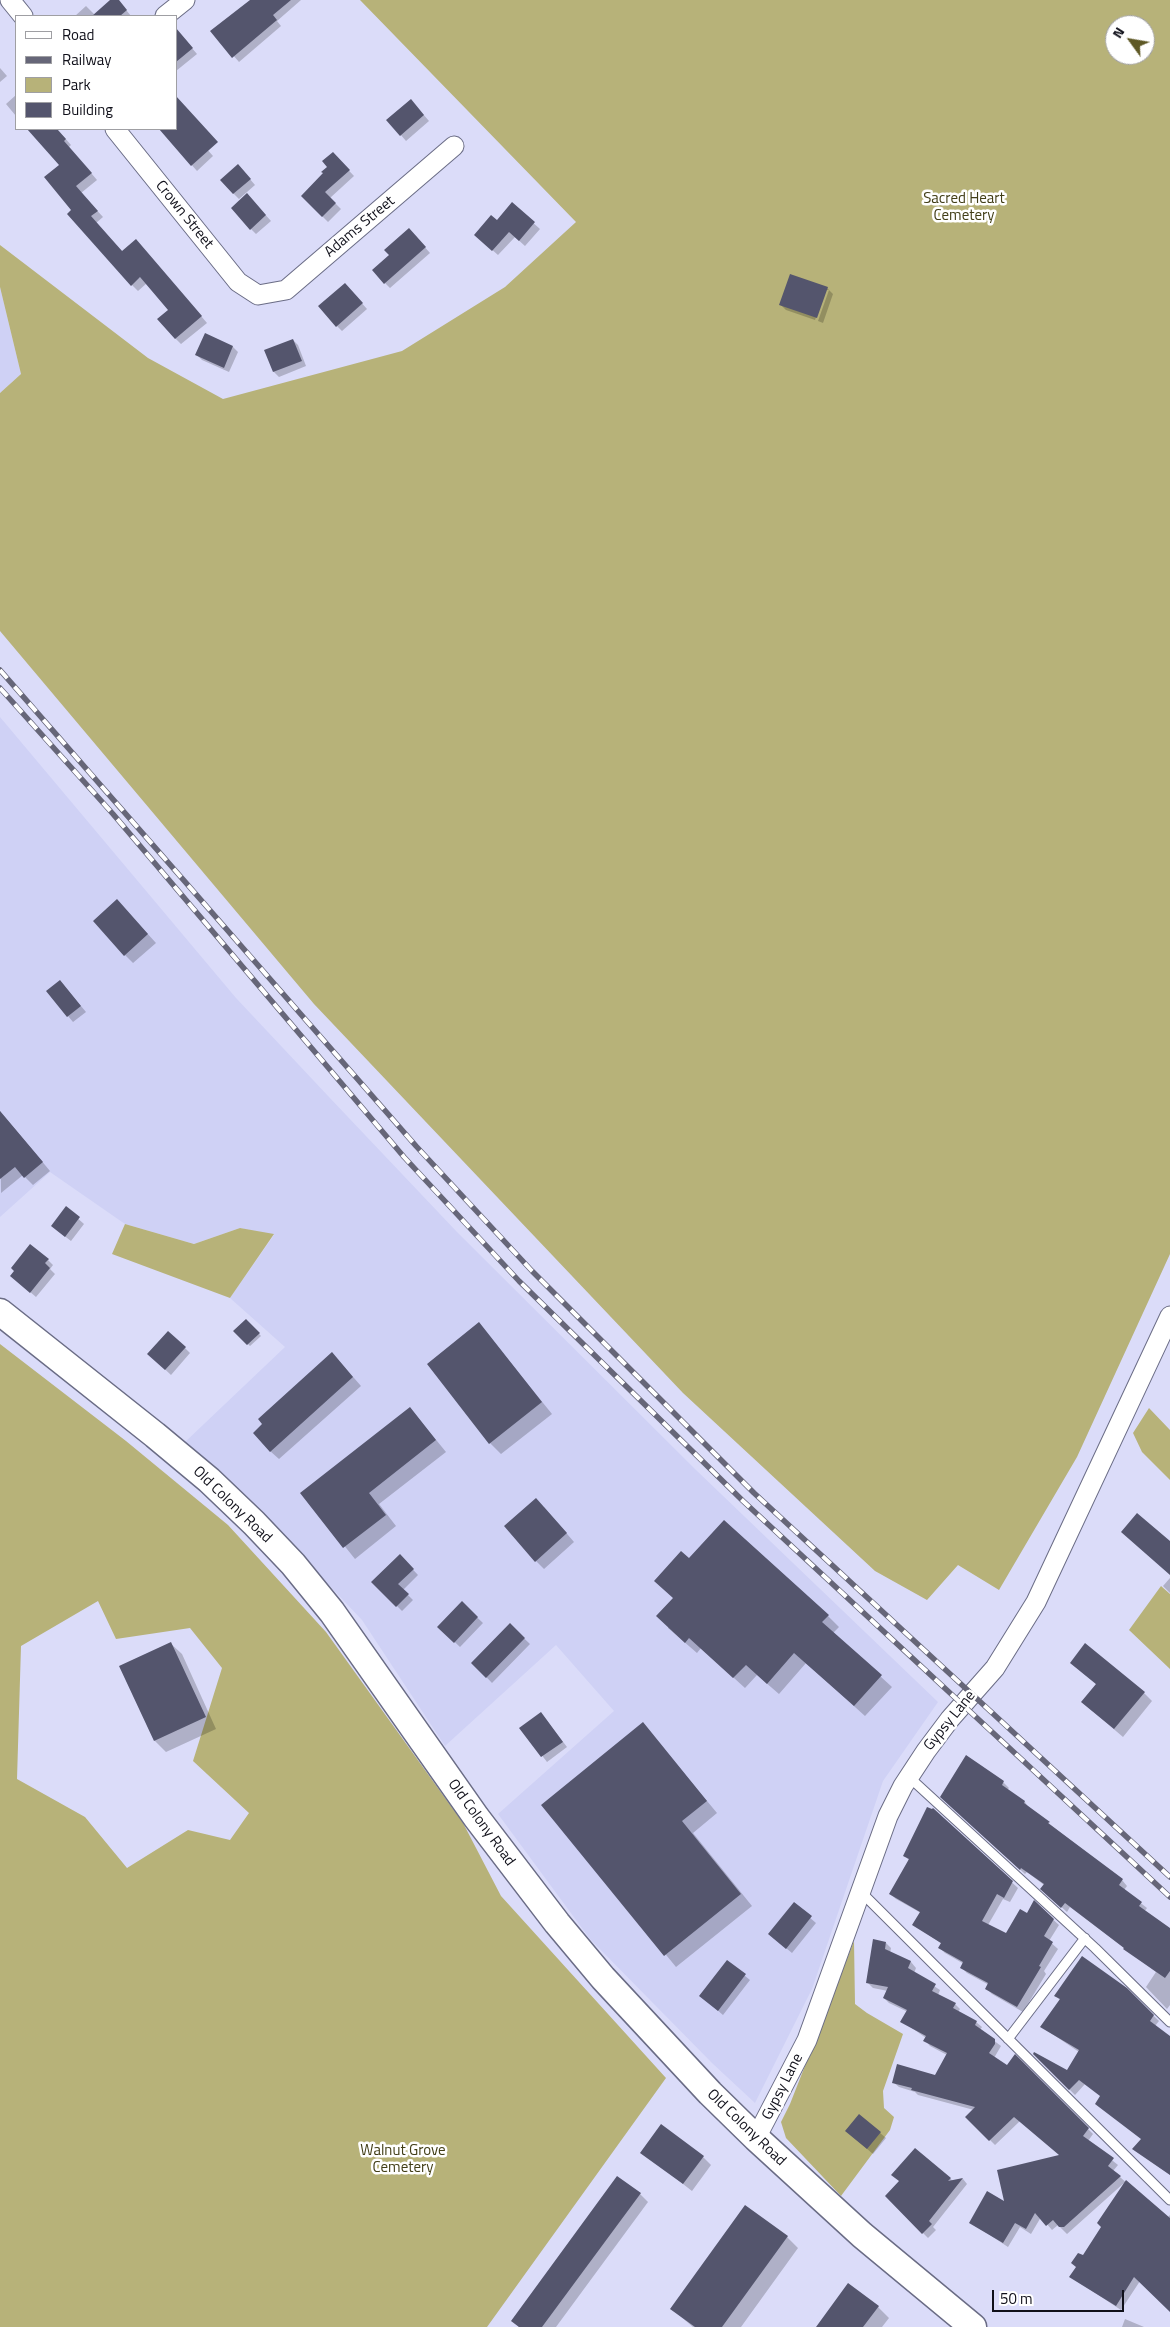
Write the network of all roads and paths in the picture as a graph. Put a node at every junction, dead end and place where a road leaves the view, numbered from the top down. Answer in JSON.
{"nodes":[{"id":1,"x":10,"y":0,"type":"edge"},
{"id":2,"x":184,"y":0,"type":"edge"},
{"id":3,"x":22,"y":15,"type":"edge"},
{"id":4,"x":167,"y":15,"type":"edge"},
{"id":5,"x":116,"y":130,"type":"edge"},
{"id":6,"x":454,"y":146,"type":"dead end"},
{"id":7,"x":258,"y":295,"type":"joint"},
{"id":8,"x":0,"y":1312,"type":"edge"},
{"id":9,"x":1170,"y":1316,"type":"edge"},
{"id":10,"x":909,"y":1778,"type":"junction"},
{"id":11,"x":860,"y":1892,"type":"junction"},
{"id":12,"x":1084,"y":1938,"type":"junction"},
{"id":13,"x":1170,"y":2022,"type":"edge"},
{"id":14,"x":1008,"y":2038,"type":"junction"},
{"id":15,"x":756,"y":2138,"type":"junction"},
{"id":16,"x":1170,"y":2200,"type":"edge"},
{"id":17,"x":973,"y":2327,"type":"edge"}],
"edges":[{"from":1,"to":3,"type":"street"},
{"from":2,"to":4,"type":"street"},
{"from":5,"to":7,"type":"street","name":"Crown Street"},
{"from":6,"to":7,"type":"street","name":"Adams Street"},
{"from":8,"to":15,"type":"main road","name":"Old Colony Road"},
{"from":9,"to":10,"type":"street","name":"Gypsy Lane"},
{"from":10,"to":11,"type":"street","name":"Gypsy Lane"},
{"from":10,"to":12,"type":"lane"},
{"from":11,"to":14,"type":"lane"},
{"from":11,"to":15,"type":"street","name":"Gypsy Lane"},
{"from":12,"to":13,"type":"lane"},
{"from":12,"to":14,"type":"lane"},
{"from":14,"to":16,"type":"lane"},
{"from":15,"to":17,"type":"main road","name":"Old Colony Road"}]}
